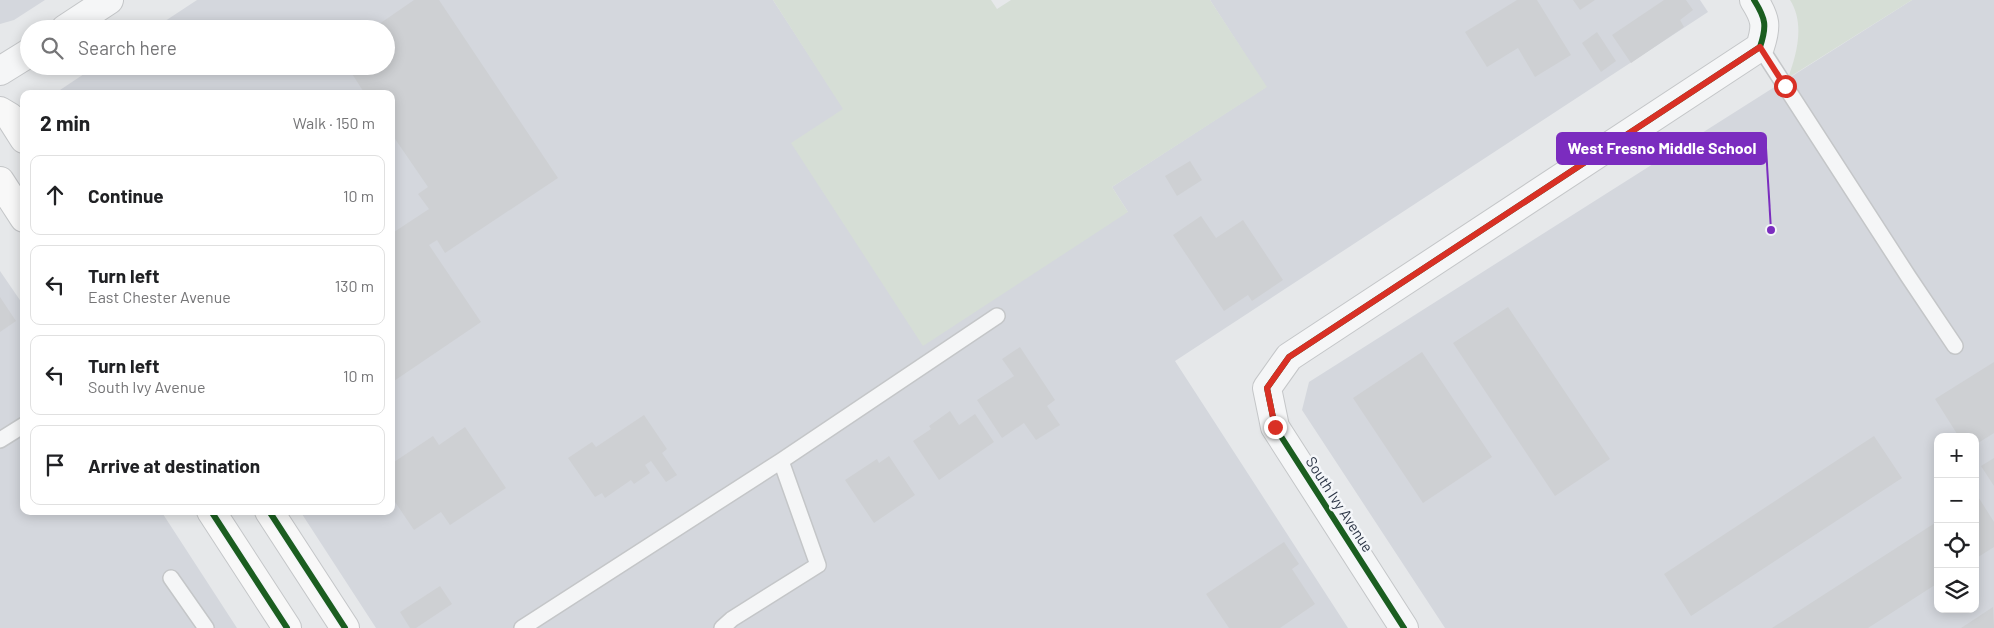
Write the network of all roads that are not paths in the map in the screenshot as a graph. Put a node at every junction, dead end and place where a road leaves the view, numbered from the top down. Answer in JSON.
{"nodes":[{"id":1,"x":109,"y":0,"type":"edge"},
{"id":2,"x":1754,"y":0,"type":"edge"},
{"id":3,"x":79,"y":20,"type":"edge"},
{"id":4,"x":1763,"y":38,"type":"junction"},
{"id":5,"x":20,"y":59,"type":"edge"},
{"id":6,"x":0,"y":71,"type":"edge"},
{"id":7,"x":0,"y":111,"type":"edge"},
{"id":8,"x":20,"y":133,"type":"edge"},
{"id":9,"x":0,"y":181,"type":"edge"},
{"id":10,"x":20,"y":212,"type":"edge"},
{"id":11,"x":997,"y":316,"type":"dead end"},
{"id":12,"x":1955,"y":346,"type":"dead end"},
{"id":13,"x":20,"y":428,"type":"edge"},
{"id":14,"x":0,"y":440,"type":"edge"},
{"id":15,"x":781,"y":460,"type":"junction"},
{"id":16,"x":213,"y":515,"type":"edge"},
{"id":17,"x":272,"y":515,"type":"edge"},
{"id":18,"x":171,"y":578,"type":"dead end"},
{"id":19,"x":278,"y":625,"type":"edge"},
{"id":20,"x":206,"y":628,"type":"edge"},
{"id":21,"x":345,"y":628,"type":"edge"},
{"id":22,"x":522,"y":628,"type":"edge"},
{"id":23,"x":722,"y":628,"type":"edge"},
{"id":24,"x":1404,"y":628,"type":"edge"}],
"edges":[{"from":1,"to":3,"type":"street"},
{"from":2,"to":4,"type":"street"},
{"from":4,"to":12,"type":"lane"},
{"from":4,"to":24,"type":"street","name":"South Ivy Avenue"},
{"from":5,"to":6,"type":"street"},
{"from":7,"to":8,"type":"main road"},
{"from":9,"to":10,"type":"main road"},
{"from":11,"to":15,"type":"lane"},
{"from":13,"to":14,"type":"lane"},
{"from":15,"to":22,"type":"lane"},
{"from":15,"to":23,"type":"lane"},
{"from":16,"to":19,"type":"main road"},
{"from":17,"to":21,"type":"main road"},
{"from":18,"to":20,"type":"lane"}]}
